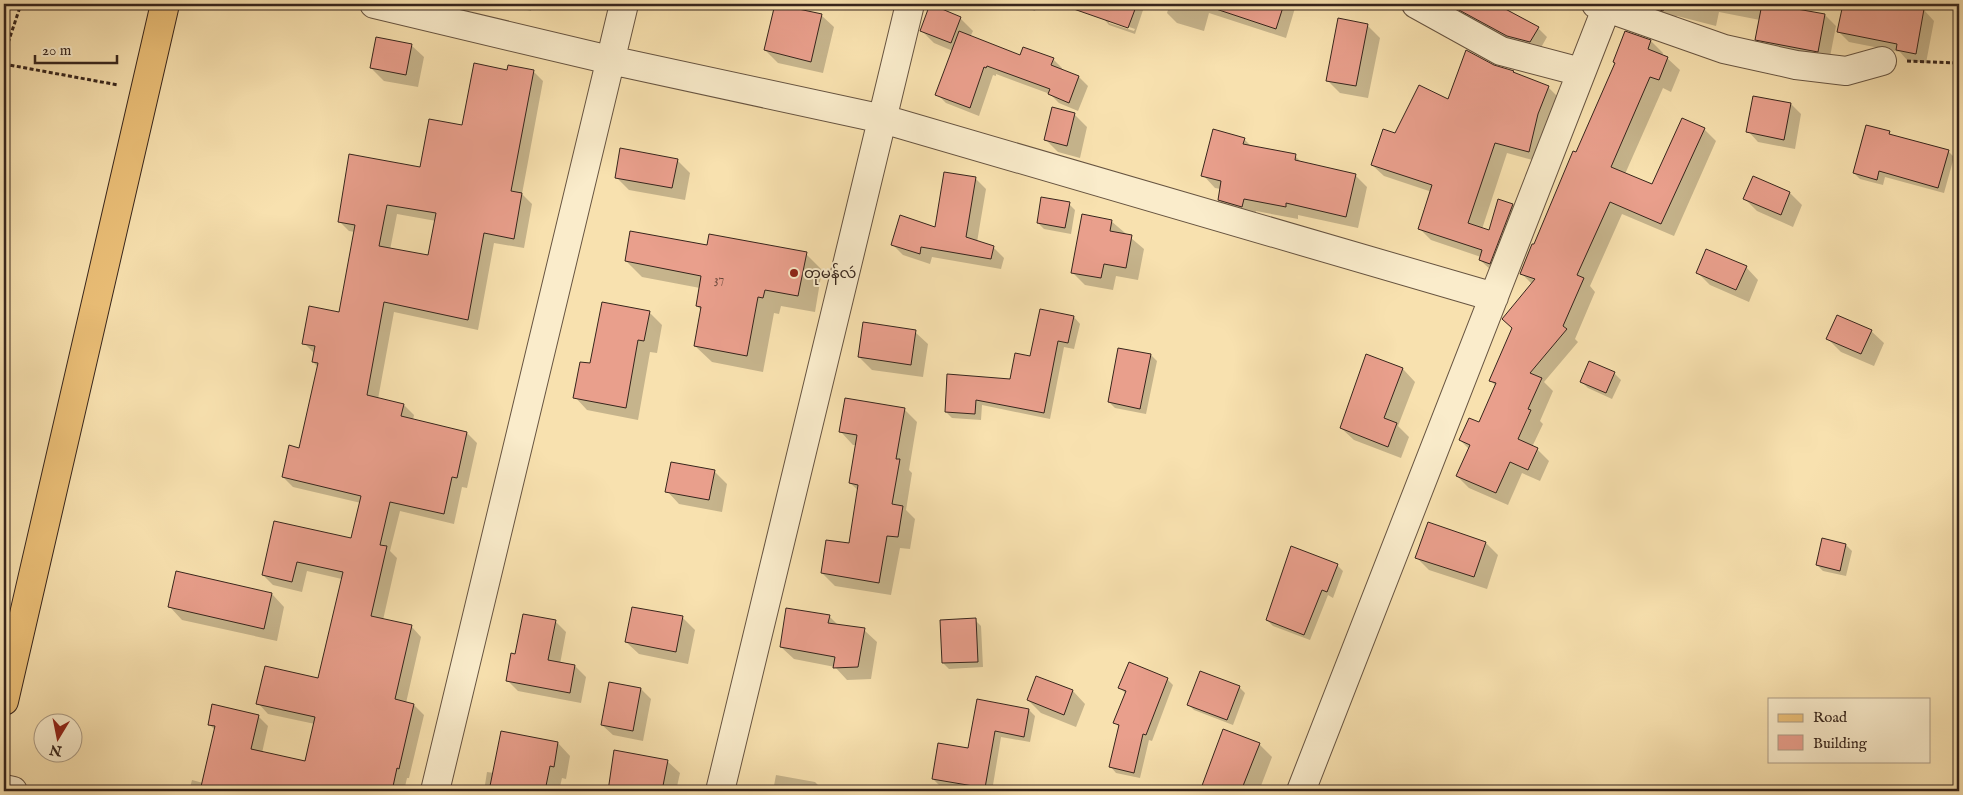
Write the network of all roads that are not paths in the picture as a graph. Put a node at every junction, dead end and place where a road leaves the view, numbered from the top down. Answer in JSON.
{"nodes":[{"id":1,"x":165,"y":4,"type":"edge"},
{"id":2,"x":374,"y":4,"type":"edge"},
{"id":3,"x":624,"y":4,"type":"edge"},
{"id":4,"x":910,"y":4,"type":"edge"},
{"id":5,"x":1416,"y":4,"type":"edge"},
{"id":6,"x":1603,"y":5,"type":"edge"},
{"id":7,"x":610,"y":60,"type":"junction"},
{"id":8,"x":1882,"y":61,"type":"road end"},
{"id":9,"x":1581,"y":72,"type":"junction"},
{"id":10,"x":883,"y":119,"type":"junction"},
{"id":11,"x":1494,"y":297,"type":"junction"},
{"id":12,"x":4,"y":701,"type":"edge"},
{"id":13,"x":4,"y":789,"type":"edge"},
{"id":14,"x":13,"y":791,"type":"edge"},
{"id":15,"x":435,"y":791,"type":"edge"},
{"id":16,"x":720,"y":791,"type":"edge"},
{"id":17,"x":1301,"y":791,"type":"edge"}],
"edges":[{"from":1,"to":12,"type":"main road"},
{"from":2,"to":7,"type":"street"},
{"from":3,"to":7,"type":"street"},
{"from":4,"to":10,"type":"street"},
{"from":5,"to":9,"type":"street"},
{"from":6,"to":8,"type":"street"},
{"from":6,"to":9,"type":"street"},
{"from":7,"to":10,"type":"street"},
{"from":7,"to":15,"type":"street"},
{"from":9,"to":11,"type":"street"},
{"from":10,"to":11,"type":"street"},
{"from":10,"to":16,"type":"street"},
{"from":11,"to":17,"type":"street"},
{"from":13,"to":14,"type":"street"}]}
